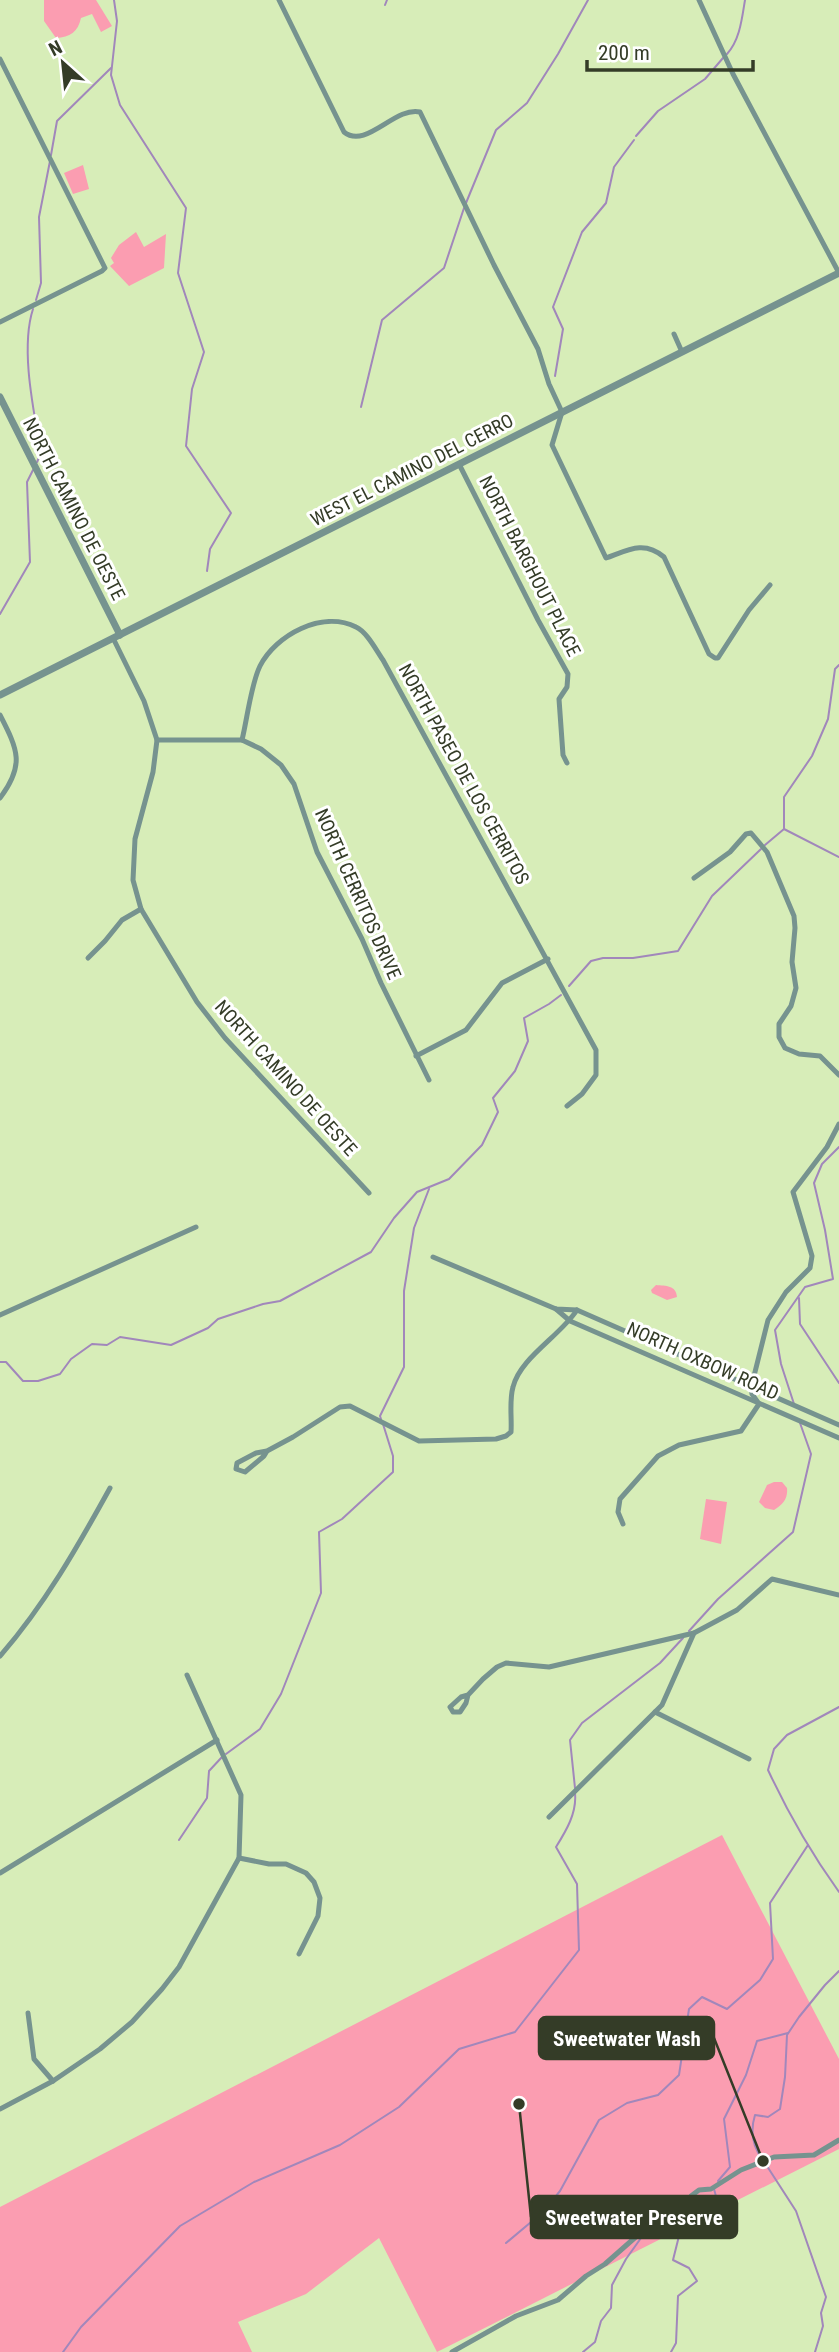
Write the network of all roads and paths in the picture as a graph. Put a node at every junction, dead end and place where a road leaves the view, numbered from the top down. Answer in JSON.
{"nodes":[{"id":1,"x":279,"y":0,"type":"edge"},
{"id":2,"x":699,"y":0,"type":"edge"},
{"id":3,"x":0,"y":59,"type":"edge"},
{"id":4,"x":839,"y":273,"type":"edge"},
{"id":5,"x":0,"y":322,"type":"edge"},
{"id":6,"x":674,"y":334,"type":"dead end"},
{"id":7,"x":682,"y":352,"type":"junction"},
{"id":8,"x":0,"y":397,"type":"edge"},
{"id":9,"x":562,"y":412,"type":"junction"},
{"id":10,"x":459,"y":464,"type":"junction"},
{"id":11,"x":771,"y":585,"type":"dead end"},
{"id":12,"x":117,"y":636,"type":"junction"},
{"id":13,"x":0,"y":695,"type":"edge"},
{"id":14,"x":0,"y":715,"type":"edge"},
{"id":15,"x":157,"y":740,"type":"junction"},
{"id":16,"x":242,"y":740,"type":"junction"},
{"id":17,"x":567,"y":763,"type":"dead end"},
{"id":18,"x":0,"y":798,"type":"edge"},
{"id":19,"x":694,"y":878,"type":"dead end"},
{"id":20,"x":141,"y":909,"type":"junction"},
{"id":21,"x":88,"y":958,"type":"dead end"},
{"id":22,"x":548,"y":959,"type":"junction"},
{"id":23,"x":416,"y":1056,"type":"junction"},
{"id":24,"x":839,"y":1075,"type":"edge"},
{"id":25,"x":429,"y":1080,"type":"dead end"},
{"id":26,"x":567,"y":1106,"type":"dead end"},
{"id":27,"x":839,"y":1124,"type":"edge"},
{"id":28,"x":369,"y":1193,"type":"dead end"},
{"id":29,"x":196,"y":1227,"type":"dead end"},
{"id":30,"x":433,"y":1257,"type":"dead end"},
{"id":31,"x":556,"y":1309,"type":"junction"},
{"id":32,"x":576,"y":1310,"type":"junction"},
{"id":33,"x":0,"y":1315,"type":"edge"},
{"id":34,"x":570,"y":1321,"type":"junction"},
{"id":35,"x":751,"y":1388,"type":"junction"},
{"id":36,"x":759,"y":1404,"type":"junction"},
{"id":37,"x":839,"y":1425,"type":"edge"},
{"id":38,"x":839,"y":1438,"type":"edge"},
{"id":39,"x":267,"y":1451,"type":"junction"},
{"id":40,"x":110,"y":1488,"type":"dead end"},
{"id":41,"x":623,"y":1524,"type":"dead end"},
{"id":42,"x":839,"y":1595,"type":"edge"},
{"id":43,"x":694,"y":1633,"type":"junction"},
{"id":44,"x":0,"y":1656,"type":"edge"},
{"id":45,"x":187,"y":1675,"type":"dead end"},
{"id":46,"x":468,"y":1695,"type":"dead end"},
{"id":47,"x":655,"y":1712,"type":"junction"},
{"id":48,"x":217,"y":1740,"type":"junction"},
{"id":49,"x":749,"y":1759,"type":"dead end"},
{"id":50,"x":549,"y":1816,"type":"dead end"},
{"id":51,"x":239,"y":1858,"type":"junction"},
{"id":52,"x":0,"y":1873,"type":"edge"},
{"id":53,"x":299,"y":1954,"type":"dead end"},
{"id":54,"x":28,"y":2013,"type":"dead end"},
{"id":55,"x":52,"y":2081,"type":"junction"},
{"id":56,"x":0,"y":2109,"type":"edge"},
{"id":57,"x":839,"y":2140,"type":"edge"},
{"id":58,"x":452,"y":2352,"type":"edge"}],
"edges":[{"from":1,"to":9,"type":"street"},
{"from":2,"to":4,"type":"street"},
{"from":3,"to":5,"type":"street"},
{"from":4,"to":7,"type":"street","name":"WEST EL CAMINO DEL CERRO"},
{"from":6,"to":7,"type":"street"},
{"from":7,"to":9,"type":"street","name":"WEST EL CAMINO DEL CERRO"},
{"from":8,"to":12,"type":"street","name":"NORTH CAMINO DE OESTE"},
{"from":9,"to":10,"type":"street","name":"WEST EL CAMINO DEL CERRO"},
{"from":9,"to":11,"type":"street"},
{"from":10,"to":12,"type":"street","name":"WEST EL CAMINO DEL CERRO"},
{"from":10,"to":17,"type":"street","name":"NORTH BARGHOUT PLACE"},
{"from":12,"to":13,"type":"street","name":"WEST EL CAMINO DEL CERRO"},
{"from":12,"to":15,"type":"street","name":"NORTH CAMINO DE OESTE"},
{"from":14,"to":18,"type":"street"},
{"from":15,"to":16,"type":"street","name":"NORTH CERRITOS DRIVE"},
{"from":15,"to":20,"type":"street","name":"NORTH CAMINO DE OESTE"},
{"from":16,"to":22,"type":"street","name":"NORTH PASEO DE LOS CERRITOS"},
{"from":16,"to":23,"type":"street","name":"NORTH CERRITOS DRIVE"},
{"from":19,"to":24,"type":"street"},
{"from":20,"to":21,"type":"street"},
{"from":20,"to":28,"type":"street","name":"NORTH CAMINO DE OESTE"},
{"from":22,"to":23,"type":"street"},
{"from":22,"to":26,"type":"street","name":"NORTH PASEO DE LOS CERRITOS"},
{"from":23,"to":25,"type":"street","name":"NORTH CERRITOS DRIVE"},
{"from":27,"to":35,"type":"street"},
{"from":29,"to":33,"type":"street"},
{"from":30,"to":31,"type":"street","name":"NORTH OXBOW ROAD"},
{"from":31,"to":32,"type":"street","name":"NORTH OXBOW ROAD"},
{"from":31,"to":34,"type":"street","name":"NORTH OXBOW ROAD"},
{"from":32,"to":34,"type":"street"},
{"from":32,"to":35,"type":"street","name":"NORTH OXBOW ROAD"},
{"from":34,"to":36,"type":"street","name":"NORTH OXBOW ROAD"},
{"from":34,"to":39,"type":"street"},
{"from":35,"to":36,"type":"street"},
{"from":35,"to":37,"type":"street","name":"NORTH OXBOW ROAD"},
{"from":36,"to":38,"type":"street","name":"NORTH OXBOW ROAD"},
{"from":36,"to":41,"type":"street"},
{"from":39,"to":39,"type":"street"},
{"from":40,"to":44,"type":"street"},
{"from":42,"to":43,"type":"street"},
{"from":43,"to":46,"type":"street"},
{"from":43,"to":47,"type":"street"},
{"from":45,"to":48,"type":"street"},
{"from":47,"to":49,"type":"street"},
{"from":47,"to":50,"type":"street"},
{"from":48,"to":51,"type":"street"},
{"from":48,"to":52,"type":"street"},
{"from":51,"to":53,"type":"street"},
{"from":51,"to":55,"type":"street"},
{"from":54,"to":55,"type":"street"},
{"from":55,"to":56,"type":"street"},
{"from":57,"to":58,"type":"street"}]}
